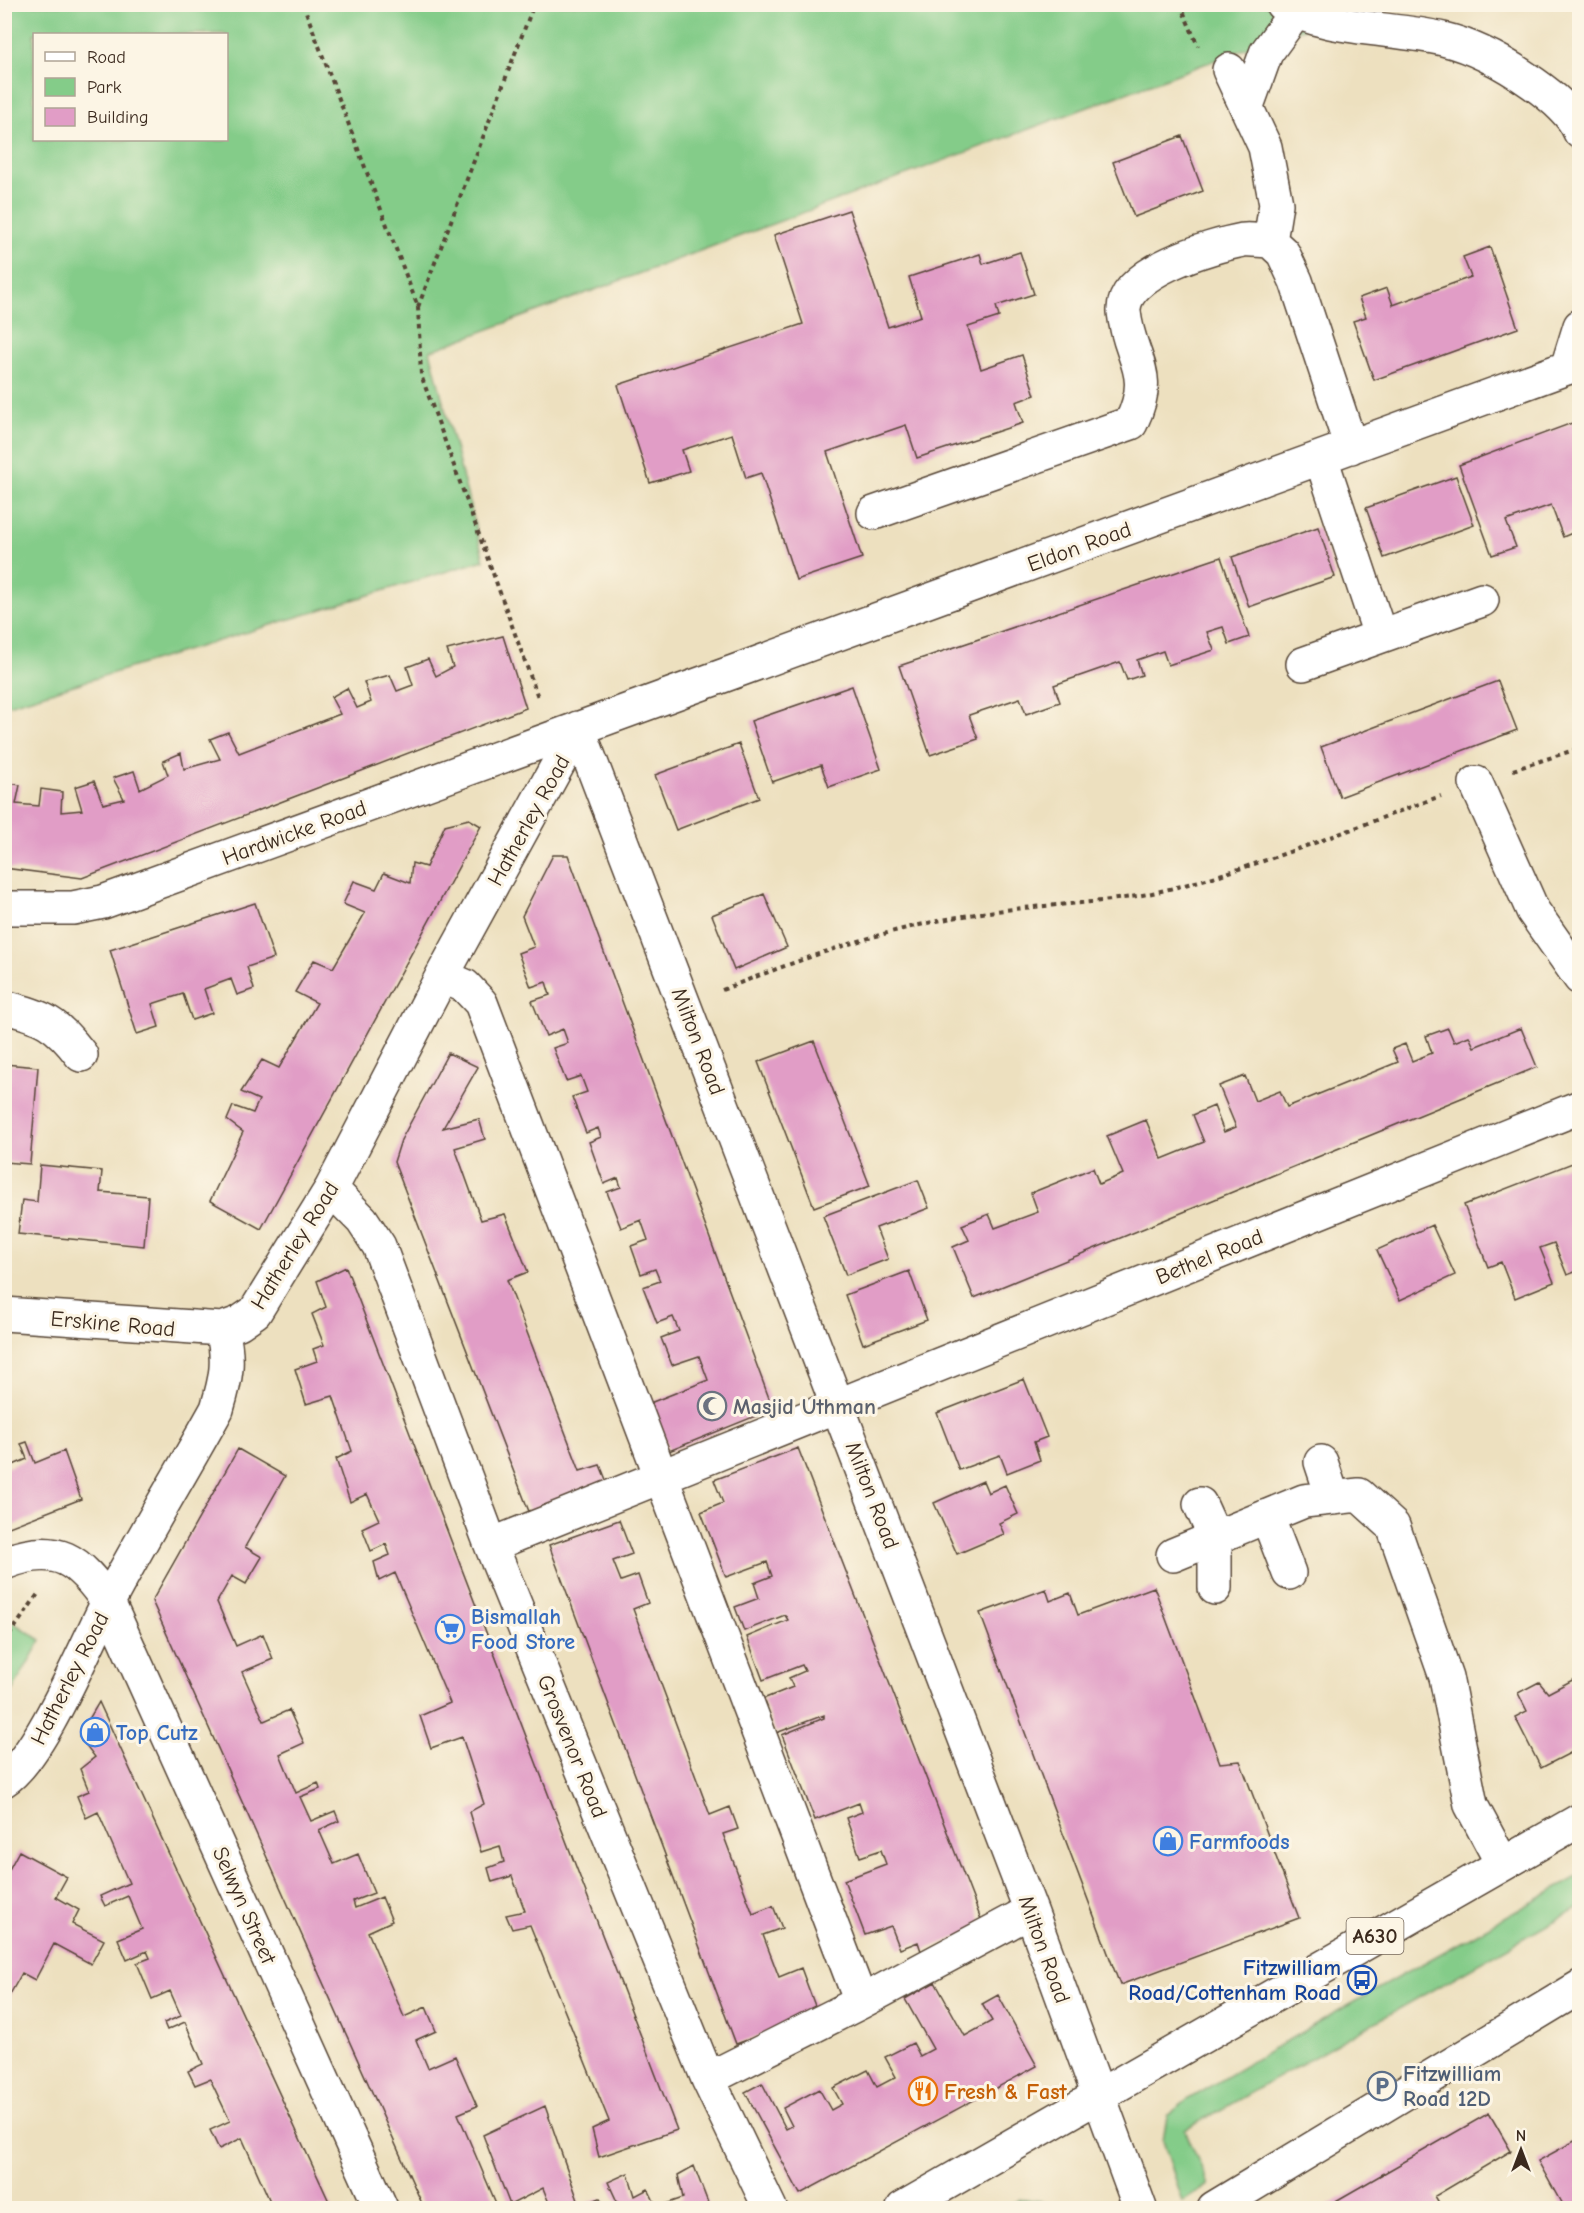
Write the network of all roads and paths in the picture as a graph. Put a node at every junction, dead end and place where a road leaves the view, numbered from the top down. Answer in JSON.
{"nodes":[{"id":1,"x":60,"y":4,"type":"edge"},
{"id":2,"x":86,"y":4,"type":"edge"},
{"id":3,"x":303,"y":4,"type":"edge"},
{"id":4,"x":534,"y":4,"type":"edge"},
{"id":5,"x":1289,"y":9,"type":"edge"},
{"id":6,"x":1228,"y":70,"type":"dead end"},
{"id":7,"x":1247,"y":106,"type":"junction"},
{"id":8,"x":1580,"y":132,"type":"edge"},
{"id":9,"x":1270,"y":241,"type":"junction"},
{"id":10,"x":418,"y":308,"type":"junction"},
{"id":11,"x":1580,"y":326,"type":"edge"},
{"id":12,"x":1573,"y":365,"type":"edge"},
{"id":13,"x":1336,"y":453,"type":"junction"},
{"id":14,"x":874,"y":513,"type":"dead end"},
{"id":15,"x":1482,"y":600,"type":"dead end"},
{"id":16,"x":1380,"y":635,"type":"junction"},
{"id":17,"x":1303,"y":664,"type":"dead end"},
{"id":18,"x":566,"y":733,"type":"junction"},
{"id":19,"x":1580,"y":748,"type":"edge"},
{"id":20,"x":1476,"y":783,"type":"junction"},
{"id":21,"x":4,"y":908,"type":"edge"},
{"id":22,"x":442,"y":976,"type":"junction"},
{"id":23,"x":1580,"y":978,"type":"edge"},
{"id":24,"x":685,"y":1005,"type":"junction"},
{"id":25,"x":4,"y":1007,"type":"edge"},
{"id":26,"x":81,"y":1055,"type":"dead end"},
{"id":27,"x":1580,"y":1107,"type":"edge"},
{"id":28,"x":331,"y":1190,"type":"junction"},
{"id":29,"x":4,"y":1314,"type":"edge"},
{"id":30,"x":222,"y":1329,"type":"junction"},
{"id":31,"x":838,"y":1405,"type":"junction"},
{"id":32,"x":1321,"y":1462,"type":"dead end"},
{"id":33,"x":662,"y":1478,"type":"junction"},
{"id":34,"x":1333,"y":1498,"type":"junction"},
{"id":35,"x":1200,"y":1504,"type":"dead end"},
{"id":36,"x":1267,"y":1516,"type":"junction"},
{"id":37,"x":1215,"y":1537,"type":"junction"},
{"id":38,"x":491,"y":1545,"type":"junction"},
{"id":39,"x":1173,"y":1555,"type":"dead end"},
{"id":40,"x":58,"y":1557,"type":"junction"},
{"id":41,"x":4,"y":1563,"type":"edge"},
{"id":42,"x":1289,"y":1573,"type":"dead end"},
{"id":43,"x":1215,"y":1588,"type":"dead end"},
{"id":44,"x":108,"y":1602,"type":"junction"},
{"id":45,"x":4,"y":1643,"type":"edge"},
{"id":46,"x":4,"y":1780,"type":"edge"},
{"id":47,"x":1580,"y":1820,"type":"edge"},
{"id":48,"x":1502,"y":1863,"type":"junction"},
{"id":49,"x":1031,"y":1911,"type":"junction"},
{"id":50,"x":1580,"y":1987,"type":"edge"},
{"id":51,"x":861,"y":2002,"type":"junction"},
{"id":52,"x":708,"y":2079,"type":"junction"},
{"id":53,"x":1098,"y":2095,"type":"junction"},
{"id":54,"x":381,"y":2208,"type":"edge"},
{"id":55,"x":770,"y":2208,"type":"edge"},
{"id":56,"x":903,"y":2208,"type":"edge"},
{"id":57,"x":1140,"y":2208,"type":"edge"},
{"id":58,"x":1214,"y":2208,"type":"edge"}],
"edges":[{"from":1,"to":2,"type":"path"},
{"from":3,"to":10,"type":"path"},
{"from":4,"to":10,"type":"path"},
{"from":5,"to":7,"type":"street"},
{"from":5,"to":8,"type":"street"},
{"from":6,"to":7,"type":"street"},
{"from":7,"to":9,"type":"street"},
{"from":9,"to":13,"type":"street"},
{"from":9,"to":14,"type":"street"},
{"from":10,"to":18,"type":"path"},
{"from":11,"to":12,"type":"street"},
{"from":12,"to":13,"type":"street","name":"Eldon Road"},
{"from":13,"to":16,"type":"street"},
{"from":13,"to":18,"type":"street","name":"Eldon Road"},
{"from":15,"to":16,"type":"street"},
{"from":16,"to":17,"type":"street"},
{"from":18,"to":21,"type":"street","name":"Hardwicke Road"},
{"from":18,"to":22,"type":"street","name":"Hatherley Road"},
{"from":18,"to":24,"type":"street","name":"Milton Road"},
{"from":19,"to":20,"type":"path"},
{"from":20,"to":23,"type":"street"},
{"from":20,"to":24,"type":"path"},
{"from":22,"to":28,"type":"street","name":"Hatherley Road"},
{"from":22,"to":33,"type":"street"},
{"from":24,"to":31,"type":"street","name":"Milton Road"},
{"from":25,"to":26,"type":"street"},
{"from":27,"to":31,"type":"street","name":"Bethel Road"},
{"from":28,"to":30,"type":"street","name":"Hatherley Road"},
{"from":28,"to":38,"type":"street","name":"Grosvenor Road"},
{"from":29,"to":30,"type":"street","name":"Erskine Road"},
{"from":30,"to":44,"type":"street","name":"Hatherley Road"},
{"from":31,"to":33,"type":"street","name":"Bethel Road"},
{"from":31,"to":49,"type":"street","name":"Milton Road"},
{"from":32,"to":34,"type":"street"},
{"from":33,"to":38,"type":"street","name":"Bethel Road"},
{"from":33,"to":51,"type":"street"},
{"from":34,"to":36,"type":"street"},
{"from":34,"to":48,"type":"street"},
{"from":35,"to":37,"type":"street"},
{"from":36,"to":37,"type":"street"},
{"from":36,"to":42,"type":"street"},
{"from":37,"to":39,"type":"street"},
{"from":37,"to":43,"type":"street"},
{"from":38,"to":52,"type":"street","name":"Grosvenor Road"},
{"from":40,"to":41,"type":"street"},
{"from":40,"to":44,"type":"street","name":"Selwyn Street"},
{"from":40,"to":45,"type":"path"},
{"from":44,"to":46,"type":"street","name":"Hatherley Road"},
{"from":44,"to":54,"type":"street","name":"Selwyn Street"},
{"from":47,"to":48,"type":"street","number":"A630"},
{"from":48,"to":53,"type":"street","number":"A630"},
{"from":49,"to":51,"type":"street"},
{"from":49,"to":53,"type":"street","name":"Milton Road"},
{"from":50,"to":58,"type":"street"},
{"from":51,"to":52,"type":"street"},
{"from":52,"to":55,"type":"street","name":"Grosvenor Road"},
{"from":53,"to":56,"type":"street","number":"A630"},
{"from":53,"to":57,"type":"street","name":"Milton Road"}]}
